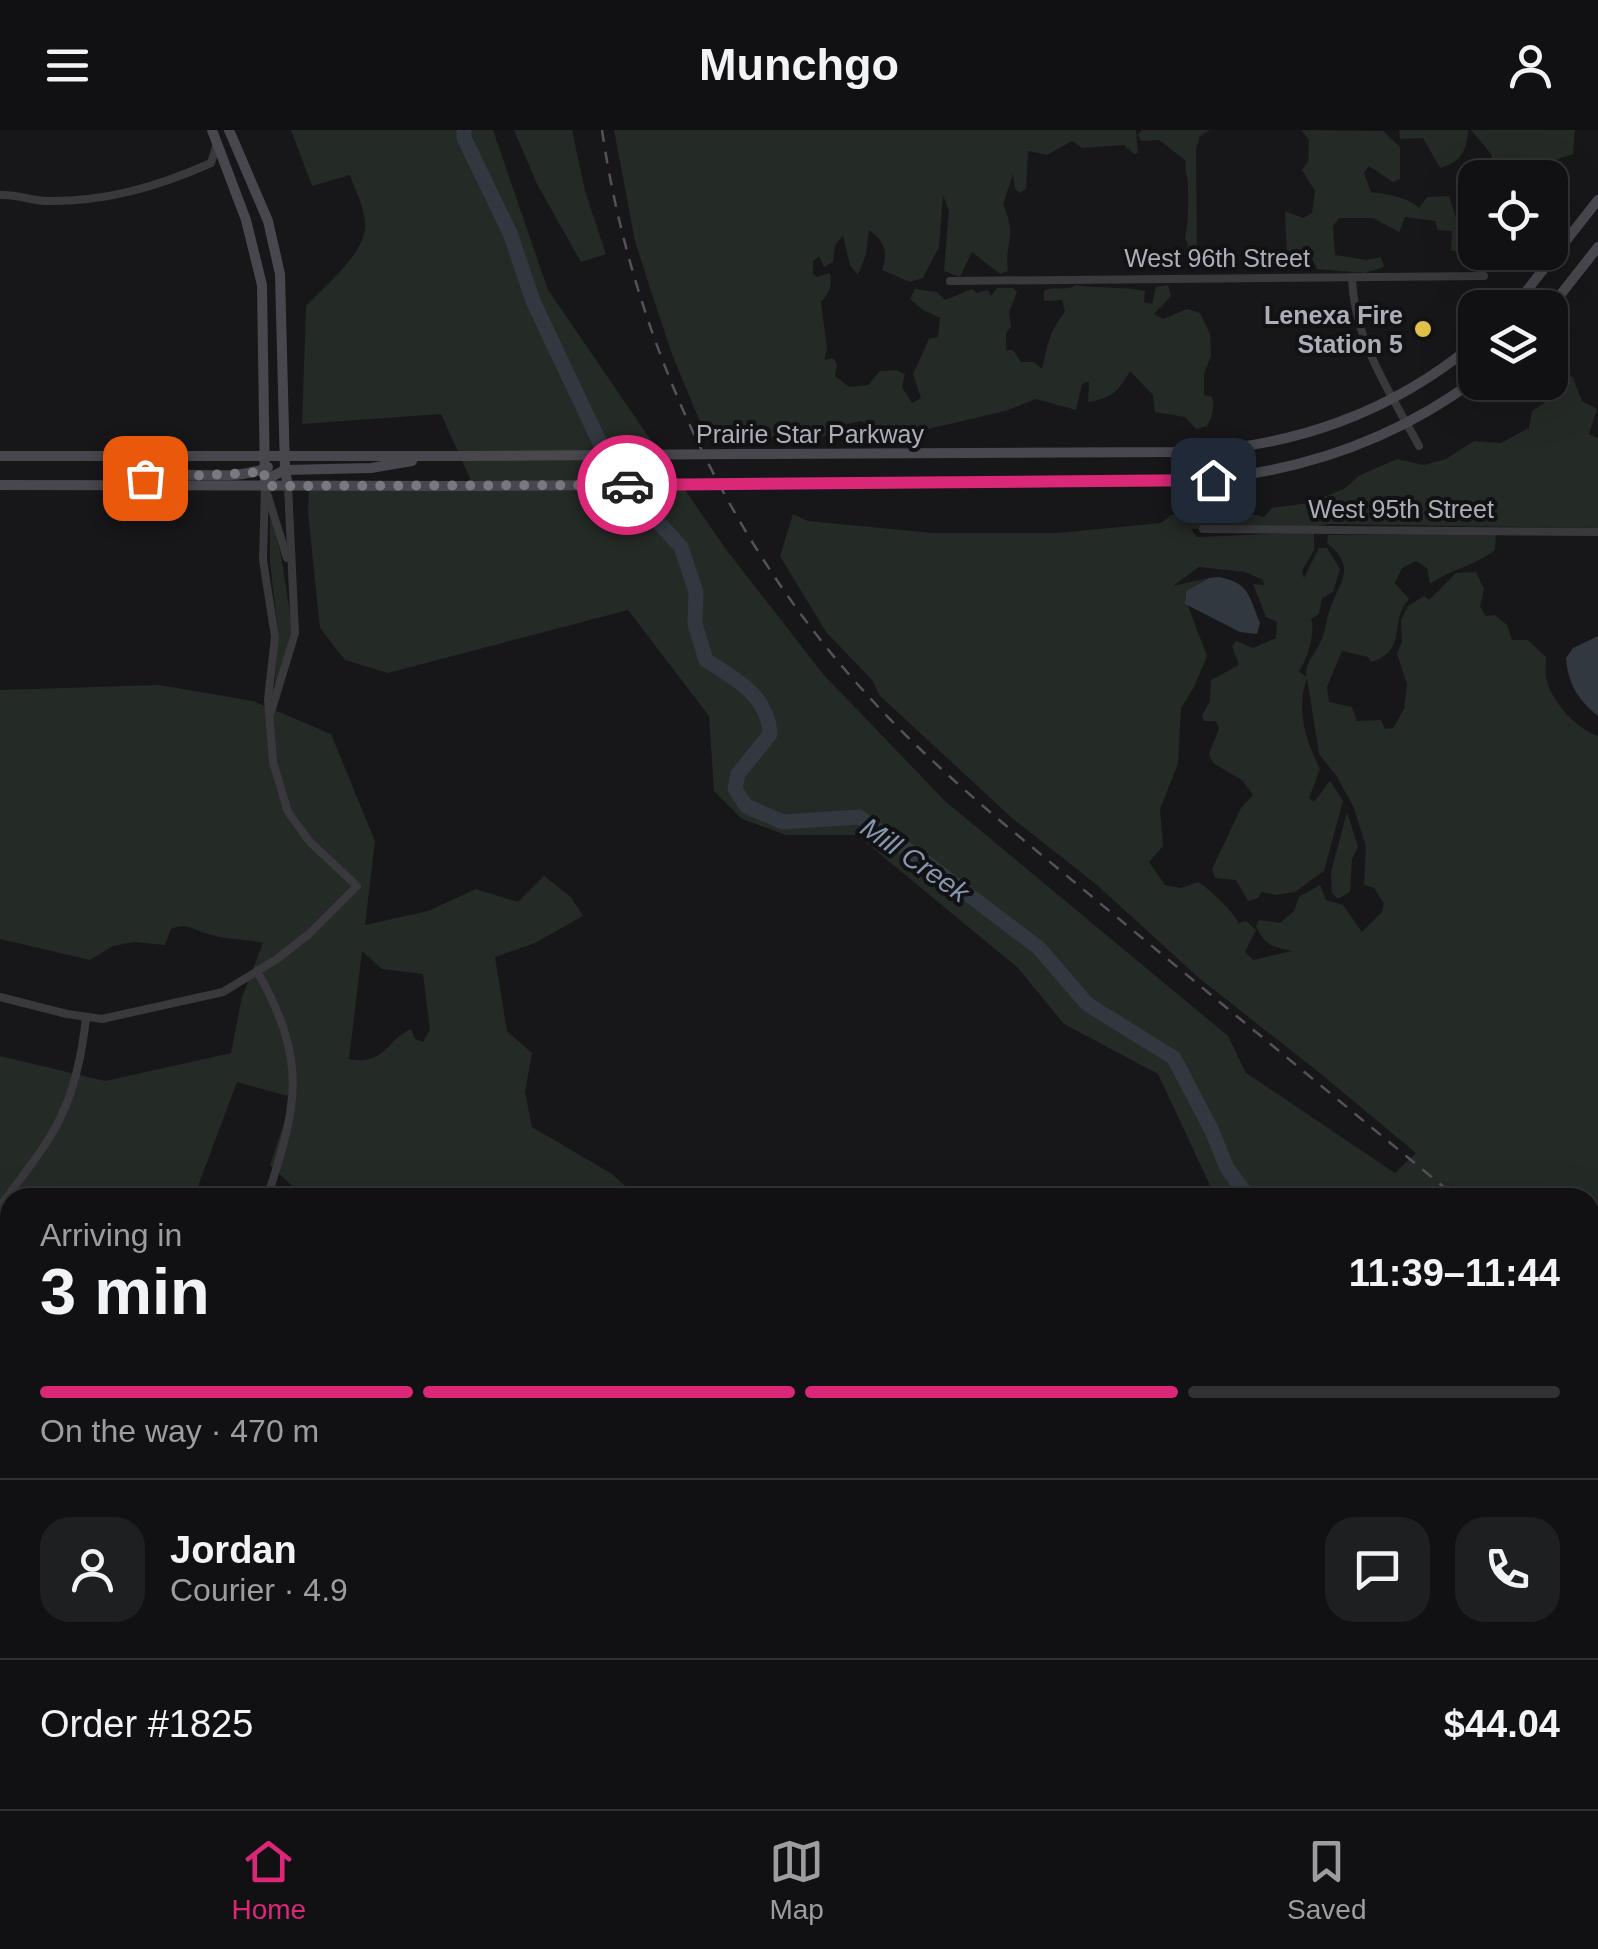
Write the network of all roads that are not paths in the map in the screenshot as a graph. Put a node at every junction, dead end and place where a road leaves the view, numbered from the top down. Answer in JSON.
{"nodes":[{"id":1,"x":230,"y":130,"type":"edge"},
{"id":2,"x":214,"y":135,"type":"edge"},
{"id":3,"x":211,"y":163,"type":"junction"},
{"id":4,"x":228,"y":170,"type":"junction"},
{"id":5,"x":0,"y":195,"type":"edge"},
{"id":6,"x":1598,"y":200,"type":"edge"},
{"id":7,"x":1598,"y":247,"type":"edge"},
{"id":8,"x":1484,"y":276,"type":"dead end"},
{"id":9,"x":1352,"y":278,"type":"junction"},
{"id":10,"x":950,"y":281,"type":"dead end"},
{"id":11,"x":1526,"y":290,"type":"edge"},
{"id":12,"x":1564,"y":290,"type":"edge"},
{"id":13,"x":1458,"y":356,"type":"edge"},
{"id":14,"x":1458,"y":391,"type":"edge"},
{"id":15,"x":1394,"y":398,"type":"junction"},
{"id":16,"x":1407,"y":424,"type":"junction"},
{"id":17,"x":1419,"y":446,"type":"dead end"},
{"id":18,"x":0,"y":456,"type":"edge"},
{"id":19,"x":285,"y":456,"type":"junction"},
{"id":20,"x":428,"y":456,"type":"junction"},
{"id":21,"x":262,"y":466,"type":"junction"},
{"id":22,"x":284,"y":470,"type":"junction"},
{"id":23,"x":127,"y":484,"type":"junction"},
{"id":24,"x":0,"y":485,"type":"edge"},
{"id":25,"x":265,"y":486,"type":"junction"},
{"id":26,"x":288,"y":486,"type":"junction"},
{"id":27,"x":1204,"y":528,"type":"dead end"},
{"id":28,"x":1598,"y":532,"type":"edge"},
{"id":29,"x":290,"y":568,"type":"junction"},
{"id":30,"x":270,"y":721,"type":"junction"},
{"id":31,"x":257,"y":971,"type":"junction"},
{"id":32,"x":0,"y":997,"type":"edge"},
{"id":33,"x":86,"y":1018,"type":"junction"},
{"id":34,"x":14,"y":1188,"type":"edge"},
{"id":35,"x":269,"y":1188,"type":"edge"}],
"edges":[{"from":1,"to":19,"type":"main road"},
{"from":2,"to":3,"type":"street"},
{"from":2,"to":4,"type":"main road"},
{"from":3,"to":4,"type":"street"},
{"from":3,"to":5,"type":"street"},
{"from":4,"to":21,"type":"main road"},
{"from":6,"to":11,"type":"main road"},
{"from":7,"to":12,"type":"main road"},
{"from":8,"to":9,"type":"street","name":"West 96th Street"},
{"from":9,"to":10,"type":"street","name":"West 96th Street"},
{"from":9,"to":15,"type":"street"},
{"from":13,"to":15,"type":"main road","name":"Prairie Star Parkway"},
{"from":14,"to":16,"type":"main road","name":"Prairie Star Parkway"},
{"from":15,"to":16,"type":"street"},
{"from":15,"to":20,"type":"main road","name":"Prairie Star Parkway","bridge":true},
{"from":16,"to":17,"type":"street"},
{"from":16,"to":26,"type":"main road","name":"Prairie Star Parkway","bridge":true},
{"from":18,"to":21,"type":"main road","name":"Prairie Star Parkway"},
{"from":19,"to":20,"type":"main road","name":"Prairie Star Parkway"},
{"from":19,"to":21,"type":"main road","name":"Prairie Star Parkway"},
{"from":19,"to":22,"type":"main road"},
{"from":20,"to":22,"type":"main road"},
{"from":21,"to":23,"type":"main road"},
{"from":21,"to":25,"type":"main road"},
{"from":22,"to":25,"type":"main road"},
{"from":22,"to":26,"type":"main road"},
{"from":23,"to":24,"type":"main road","name":"Prairie Star Parkway"},
{"from":23,"to":25,"type":"main road","name":"Prairie Star Parkway"},
{"from":25,"to":26,"type":"main road","name":"Prairie Star Parkway"},
{"from":25,"to":29,"type":"street"},
{"from":25,"to":30,"type":"street"},
{"from":26,"to":29,"type":"street"},
{"from":27,"to":28,"type":"street","name":"West 95th Street"},
{"from":29,"to":30,"type":"street"},
{"from":30,"to":31,"type":"street"},
{"from":31,"to":33,"type":"street"},
{"from":31,"to":35,"type":"street"},
{"from":32,"to":33,"type":"street"},
{"from":33,"to":34,"type":"street"}]}
